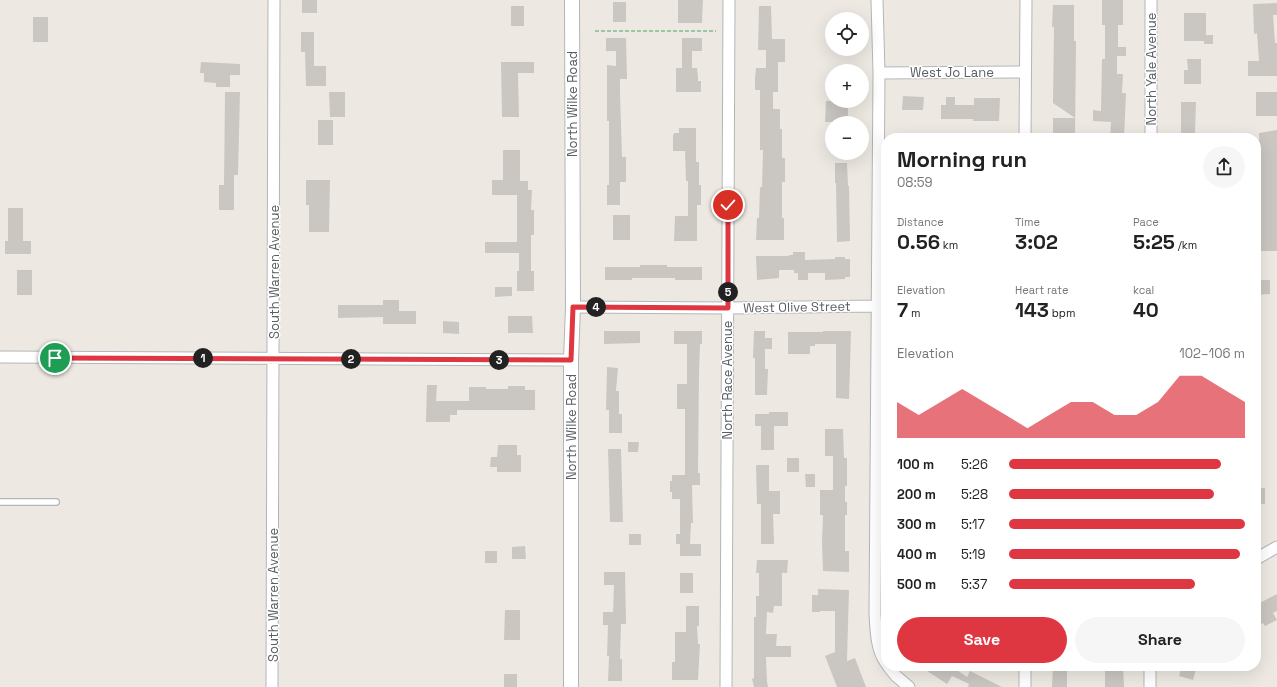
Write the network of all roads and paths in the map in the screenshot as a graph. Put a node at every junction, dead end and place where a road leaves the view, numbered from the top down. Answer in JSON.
{"nodes":[{"id":1,"x":274,"y":0,"type":"edge"},
{"id":2,"x":572,"y":0,"type":"edge"},
{"id":3,"x":729,"y":0,"type":"edge"},
{"id":4,"x":877,"y":0,"type":"edge"},
{"id":5,"x":1026,"y":0,"type":"edge"},
{"id":6,"x":1151,"y":0,"type":"edge"},
{"id":7,"x":595,"y":31,"type":"dead end"},
{"id":8,"x":716,"y":31,"type":"dead end"},
{"id":9,"x":879,"y":72,"type":"junction"},
{"id":10,"x":1025,"y":72,"type":"junction"},
{"id":11,"x":1026,"y":133,"type":"edge"},
{"id":12,"x":1151,"y":133,"type":"edge"},
{"id":13,"x":877,"y":306,"type":"junction"},
{"id":14,"x":573,"y":307,"type":"junction"},
{"id":15,"x":728,"y":308,"type":"junction"},
{"id":16,"x":0,"y":357,"type":"edge"},
{"id":17,"x":273,"y":359,"type":"junction"},
{"id":18,"x":571,"y":360,"type":"junction"},
{"id":19,"x":0,"y":502,"type":"edge"},
{"id":20,"x":56,"y":502,"type":"dead end"},
{"id":21,"x":1277,"y":547,"type":"edge"},
{"id":22,"x":1261,"y":556,"type":"edge"},
{"id":23,"x":881,"y":653,"type":"edge"},
{"id":24,"x":892,"y":671,"type":"edge"},
{"id":25,"x":1026,"y":671,"type":"edge"},
{"id":26,"x":1150,"y":671,"type":"edge"},
{"id":27,"x":272,"y":687,"type":"edge"},
{"id":28,"x":571,"y":687,"type":"edge"},
{"id":29,"x":726,"y":687,"type":"edge"},
{"id":30,"x":909,"y":687,"type":"edge"},
{"id":31,"x":1025,"y":687,"type":"edge"},
{"id":32,"x":1150,"y":687,"type":"edge"}],
"edges":[{"from":1,"to":17,"type":"street","name":"South Warren Avenue"},
{"from":2,"to":14,"type":"street","name":"North Wilke Road"},
{"from":3,"to":15,"type":"street","name":"North Race Avenue"},
{"from":4,"to":9,"type":"street"},
{"from":5,"to":10,"type":"street"},
{"from":6,"to":12,"type":"street","name":"North Yale Avenue"},
{"from":7,"to":8,"type":"path"},
{"from":9,"to":10,"type":"street","name":"West Jo Lane"},
{"from":9,"to":13,"type":"street"},
{"from":10,"to":11,"type":"street"},
{"from":13,"to":15,"type":"street","name":"West Olive Street"},
{"from":13,"to":23,"type":"street"},
{"from":14,"to":15,"type":"street","name":"West Olive Street"},
{"from":14,"to":18,"type":"street","name":"North Wilke Road"},
{"from":15,"to":29,"type":"street","name":"North Race Avenue"},
{"from":16,"to":17,"type":"street"},
{"from":17,"to":18,"type":"street"},
{"from":17,"to":27,"type":"street","name":"South Warren Avenue"},
{"from":18,"to":28,"type":"street","name":"North Wilke Road"},
{"from":19,"to":20,"type":"lane"},
{"from":21,"to":22,"type":"street"},
{"from":24,"to":30,"type":"street"},
{"from":25,"to":31,"type":"street"},
{"from":26,"to":32,"type":"street"}]}
